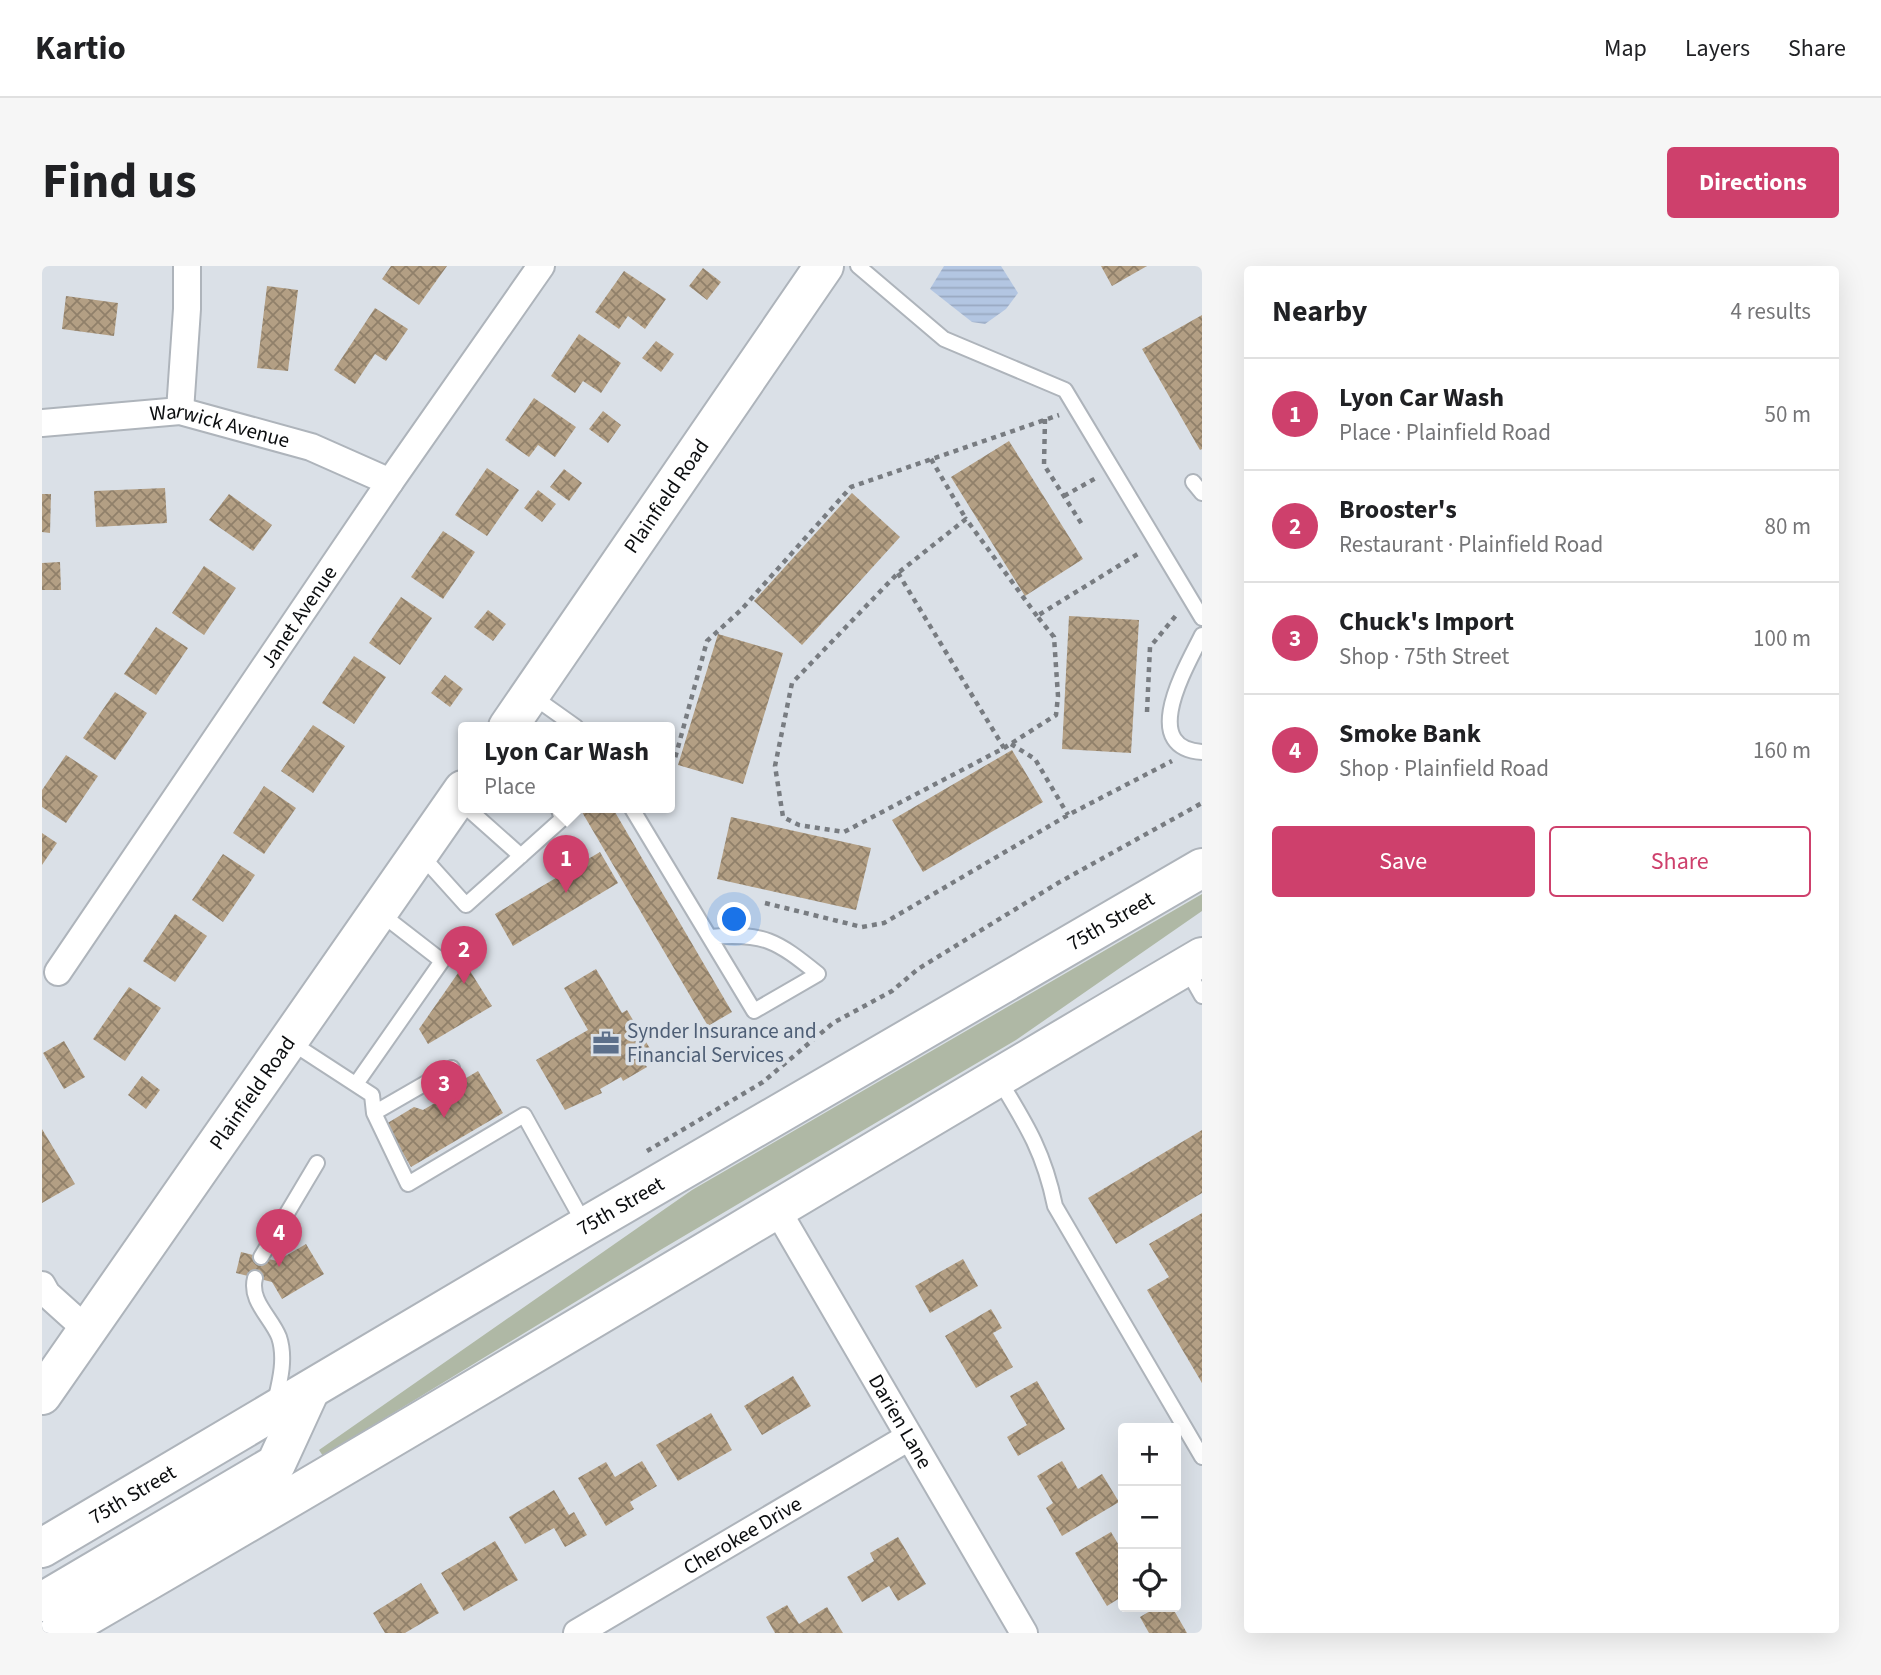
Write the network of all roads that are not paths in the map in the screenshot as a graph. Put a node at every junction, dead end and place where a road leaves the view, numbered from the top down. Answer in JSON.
{"nodes":[{"id":1,"x":187,"y":266,"type":"edge"},
{"id":2,"x":541,"y":266,"type":"edge"},
{"id":3,"x":824,"y":266,"type":"edge"},
{"id":4,"x":858,"y":266,"type":"edge"},
{"id":5,"x":180,"y":411,"type":"junction"},
{"id":6,"x":42,"y":423,"type":"edge"},
{"id":7,"x":390,"y":482,"type":"junction"},
{"id":8,"x":1202,"y":618,"type":"edge"},
{"id":9,"x":1202,"y":635,"type":"edge"},
{"id":10,"x":530,"y":694,"type":"junction"},
{"id":11,"x":511,"y":722,"type":"edge"},
{"id":12,"x":569,"y":722,"type":"edge"},
{"id":13,"x":1197,"y":751,"type":"edge"},
{"id":14,"x":458,"y":805,"type":"edge"},
{"id":15,"x":476,"y":813,"type":"edge"},
{"id":16,"x":560,"y":813,"type":"edge"},
{"id":17,"x":635,"y":813,"type":"edge"},
{"id":18,"x":419,"y":853,"type":"junction"},
{"id":19,"x":521,"y":856,"type":"junction"},
{"id":20,"x":1202,"y":868,"type":"edge"},
{"id":21,"x":377,"y":911,"type":"junction"},
{"id":22,"x":710,"y":937,"type":"junction"},
{"id":23,"x":58,"y":972,"type":"dead end"},
{"id":24,"x":1197,"y":973,"type":"edge"},
{"id":25,"x":288,"y":1040,"type":"junction"},
{"id":26,"x":452,"y":1068,"type":"dead end"},
{"id":27,"x":997,"y":1078,"type":"junction"},
{"id":28,"x":356,"y":1084,"type":"junction"},
{"id":29,"x":374,"y":1113,"type":"junction"},
{"id":30,"x":317,"y":1163,"type":"dead end"},
{"id":31,"x":776,"y":1208,"type":"junction"},
{"id":32,"x":586,"y":1226,"type":"junction"},
{"id":33,"x":261,"y":1257,"type":"dead end"},
{"id":34,"x":255,"y":1278,"type":"dead end"},
{"id":35,"x":42,"y":1285,"type":"edge"},
{"id":36,"x":87,"y":1330,"type":"junction"},
{"id":37,"x":310,"y":1391,"type":"junction"},
{"id":38,"x":42,"y":1395,"type":"edge"},
{"id":39,"x":273,"y":1412,"type":"junction"},
{"id":40,"x":909,"y":1437,"type":"junction"},
{"id":41,"x":1202,"y":1457,"type":"edge"},
{"id":42,"x":42,"y":1548,"type":"edge"},
{"id":43,"x":42,"y":1602,"type":"edge"},
{"id":44,"x":58,"y":1633,"type":"edge"},
{"id":45,"x":576,"y":1633,"type":"edge"},
{"id":46,"x":1024,"y":1633,"type":"edge"}],
"edges":[{"from":1,"to":5,"type":"street"},
{"from":2,"to":7,"type":"street","name":"Janet Avenue"},
{"from":3,"to":10,"type":"main road","name":"Plainfield Road"},
{"from":4,"to":8,"type":"lane"},
{"from":5,"to":6,"type":"street","name":"Warwick Avenue"},
{"from":5,"to":7,"type":"street","name":"Warwick Avenue"},
{"from":7,"to":23,"type":"street","name":"Janet Avenue"},
{"from":9,"to":13,"type":"lane"},
{"from":10,"to":11,"type":"main road","name":"Plainfield Road"},
{"from":10,"to":12,"type":"lane"},
{"from":14,"to":18,"type":"main road","name":"Plainfield Road"},
{"from":15,"to":19,"type":"lane"},
{"from":16,"to":19,"type":"lane"},
{"from":17,"to":22,"type":"lane"},
{"from":18,"to":19,"type":"lane"},
{"from":18,"to":21,"type":"main road","name":"Plainfield Road"},
{"from":20,"to":32,"type":"main road","name":"75th Street"},
{"from":21,"to":25,"type":"main road","name":"Plainfield Road"},
{"from":21,"to":28,"type":"lane"},
{"from":22,"to":22,"type":"lane"},
{"from":24,"to":27,"type":"main road"},
{"from":25,"to":28,"type":"lane"},
{"from":25,"to":36,"type":"main road","name":"Plainfield Road"},
{"from":26,"to":29,"type":"lane"},
{"from":27,"to":31,"type":"main road"},
{"from":27,"to":41,"type":"lane"},
{"from":28,"to":29,"type":"lane"},
{"from":29,"to":32,"type":"lane"},
{"from":30,"to":33,"type":"lane"},
{"from":31,"to":40,"type":"street","name":"Darien Lane"},
{"from":31,"to":44,"type":"main road"},
{"from":32,"to":37,"type":"main road","name":"75th Street"},
{"from":34,"to":39,"type":"lane"},
{"from":35,"to":36,"type":"street"},
{"from":36,"to":38,"type":"main road","name":"Plainfield Road"},
{"from":37,"to":39,"type":"main road","name":"75th Street"},
{"from":37,"to":43,"type":"main road"},
{"from":39,"to":42,"type":"main road","name":"75th Street"},
{"from":40,"to":45,"type":"street","name":"Cherokee Drive"},
{"from":40,"to":46,"type":"street","name":"Darien Lane"}]}
